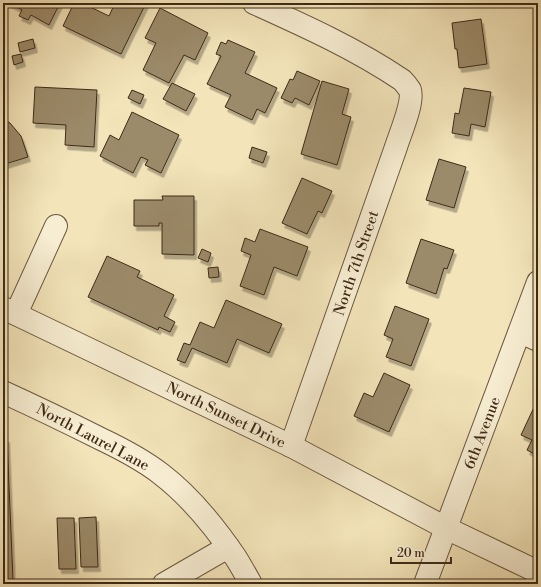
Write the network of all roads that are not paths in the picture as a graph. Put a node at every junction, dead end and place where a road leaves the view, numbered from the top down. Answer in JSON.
{"nodes":[{"id":1,"x":254,"y":3,"type":"edge"},
{"id":2,"x":56,"y":226,"type":"dead end"},
{"id":3,"x":538,"y":282,"type":"edge"},
{"id":4,"x":10,"y":311,"type":"edge"},
{"id":5,"x":529,"y":336,"type":"edge"},
{"id":6,"x":3,"y":392,"type":"edge"},
{"id":7,"x":291,"y":446,"type":"junction"},
{"id":8,"x":446,"y":528,"type":"junction"},
{"id":9,"x":228,"y":547,"type":"junction"},
{"id":10,"x":538,"y":572,"type":"edge"},
{"id":11,"x":177,"y":581,"type":"edge"},
{"id":12,"x":251,"y":584,"type":"edge"},
{"id":13,"x":425,"y":584,"type":"edge"}],
"edges":[{"from":1,"to":7,"type":"street","name":"North 7th Street"},
{"from":2,"to":4,"type":"street"},
{"from":3,"to":5,"type":"street","name":"6th Avenue"},
{"from":4,"to":7,"type":"street","name":"North Sunset Drive"},
{"from":5,"to":8,"type":"street","name":"6th Avenue"},
{"from":6,"to":9,"type":"street","name":"North Laurel Lane"},
{"from":7,"to":8,"type":"street","name":"North Sunset Drive"},
{"from":8,"to":10,"type":"street","name":"North Sunset Drive"},
{"from":8,"to":13,"type":"street","name":"6th Avenue"},
{"from":9,"to":11,"type":"street"},
{"from":9,"to":12,"type":"street","name":"North Laurel Lane"}]}
